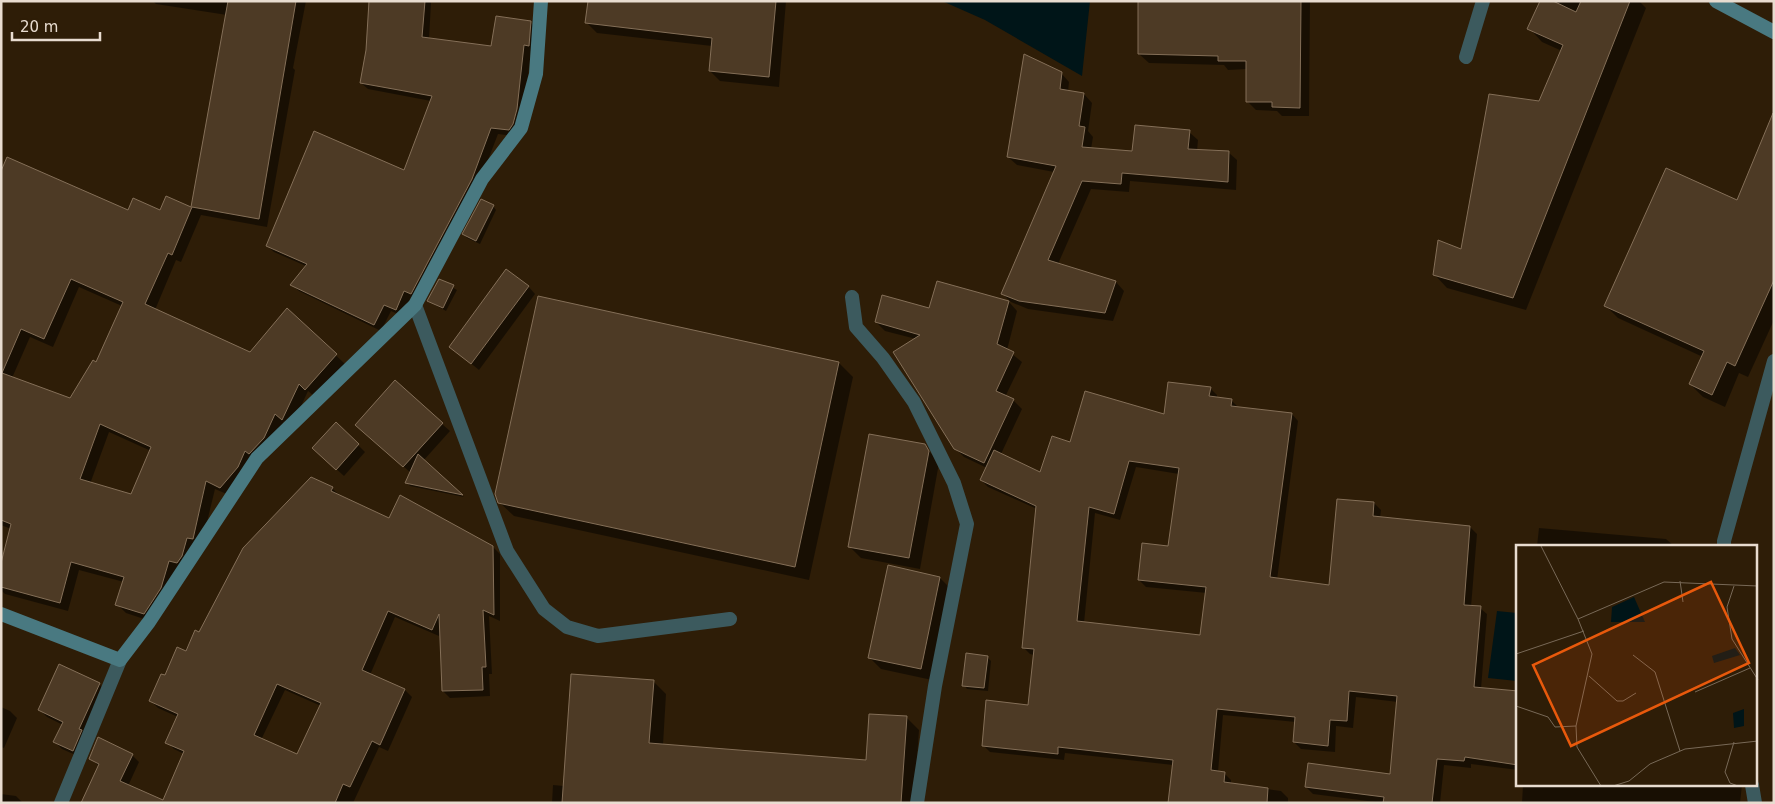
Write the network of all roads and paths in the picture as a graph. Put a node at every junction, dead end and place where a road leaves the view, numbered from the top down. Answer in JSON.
{"nodes":[{"id":1,"x":541,"y":1,"type":"edge"},
{"id":2,"x":1483,"y":1,"type":"edge"},
{"id":3,"x":1716,"y":1,"type":"edge"},
{"id":4,"x":1774,"y":32,"type":"edge"},
{"id":5,"x":1466,"y":56,"type":"dead end"},
{"id":6,"x":852,"y":297,"type":"dead end"},
{"id":7,"x":415,"y":305,"type":"junction"},
{"id":8,"x":1774,"y":361,"type":"edge"},
{"id":9,"x":1724,"y":545,"type":"edge"},
{"id":10,"x":1,"y":614,"type":"edge"},
{"id":11,"x":730,"y":619,"type":"dead end"},
{"id":12,"x":120,"y":660,"type":"junction"},
{"id":13,"x":1752,"y":786,"type":"edge"},
{"id":14,"x":61,"y":803,"type":"edge"},
{"id":15,"x":917,"y":803,"type":"edge"},
{"id":16,"x":1754,"y":803,"type":"edge"}],
"edges":[{"from":1,"to":7,"type":"main road"},
{"from":2,"to":5,"type":"street"},
{"from":3,"to":4,"type":"main road"},
{"from":6,"to":15,"type":"street"},
{"from":7,"to":11,"type":"street"},
{"from":7,"to":12,"type":"main road"},
{"from":8,"to":9,"type":"street"},
{"from":10,"to":12,"type":"main road"},
{"from":12,"to":14,"type":"street"},
{"from":13,"to":16,"type":"street"}]}
